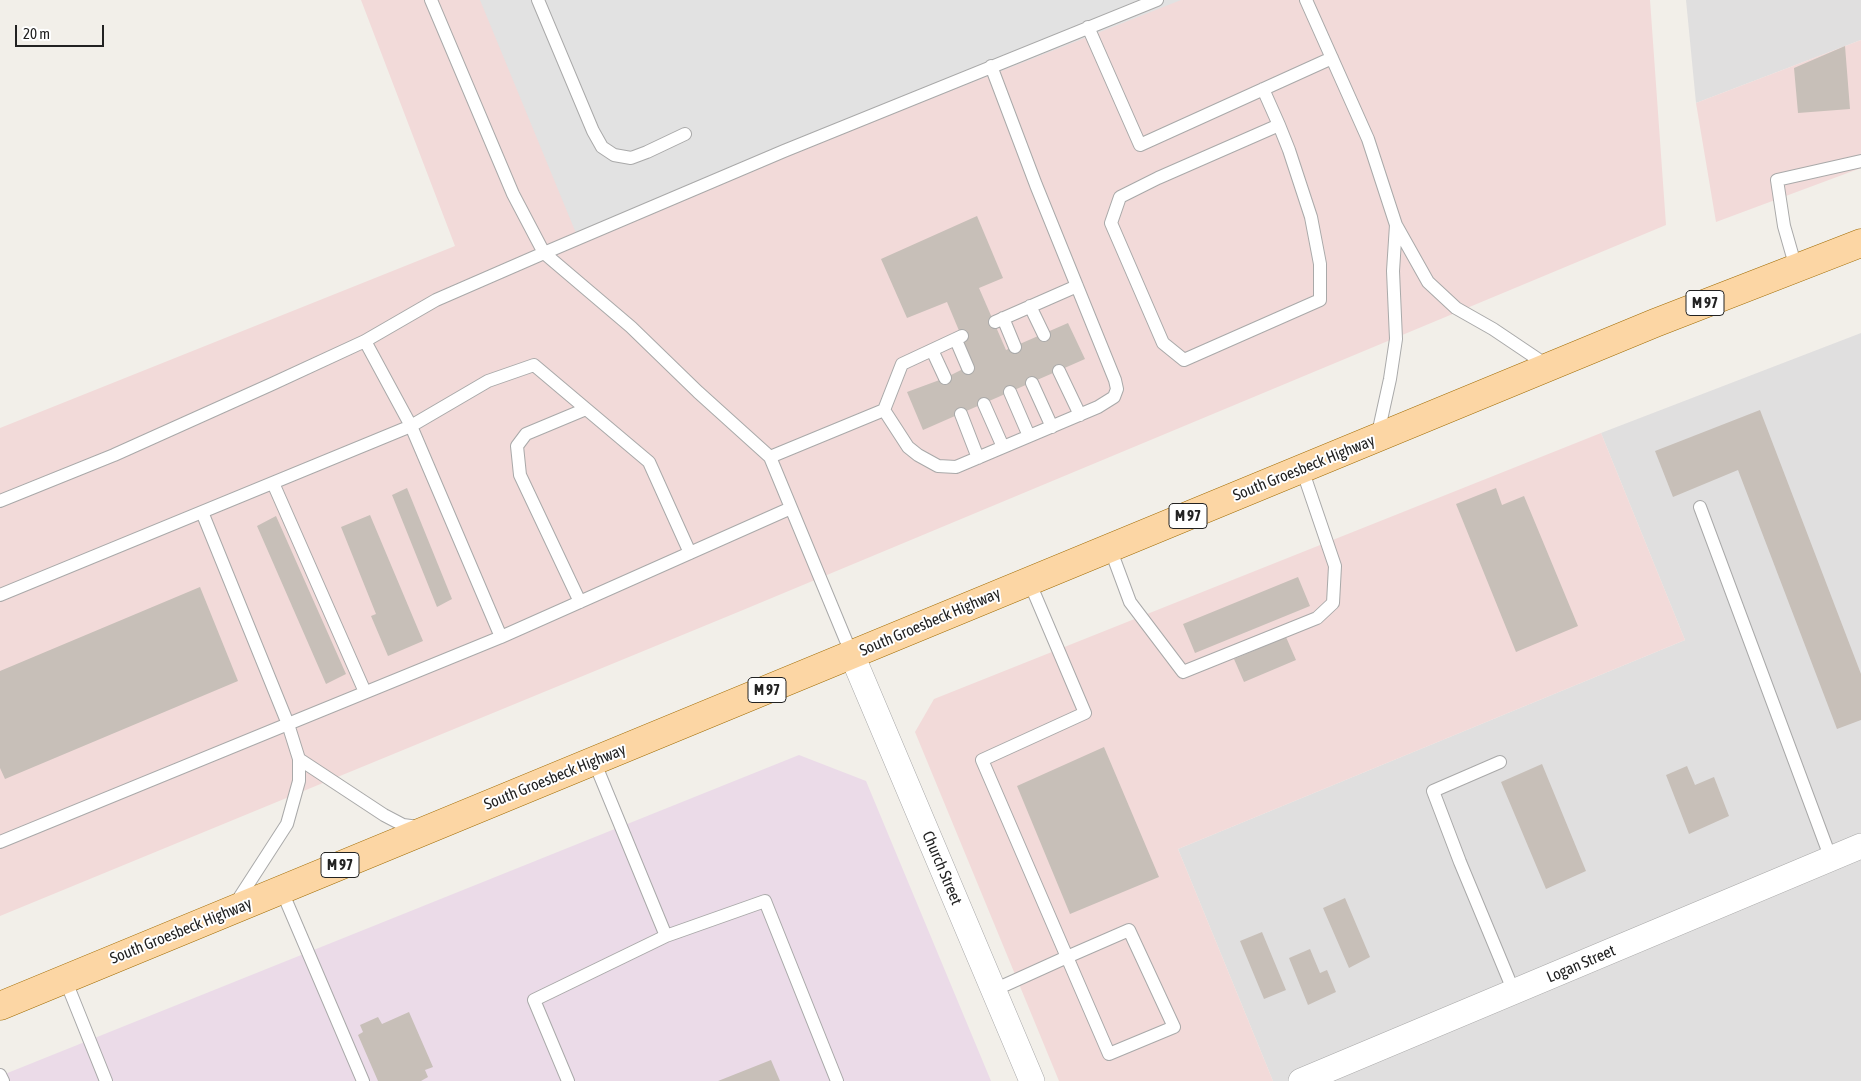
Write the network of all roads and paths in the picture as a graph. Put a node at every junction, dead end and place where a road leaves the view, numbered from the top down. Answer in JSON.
{"nodes":[{"id":1,"x":431,"y":0,"type":"edge"},
{"id":2,"x":538,"y":0,"type":"edge"},
{"id":3,"x":1157,"y":0,"type":"edge"},
{"id":4,"x":1306,"y":0,"type":"edge"},
{"id":5,"x":1088,"y":27,"type":"junction"},
{"id":6,"x":1332,"y":58,"type":"junction"},
{"id":7,"x":991,"y":66,"type":"junction"},
{"id":8,"x":1263,"y":89,"type":"junction"},
{"id":9,"x":1279,"y":125,"type":"junction"},
{"id":10,"x":685,"y":134,"type":"dead end"},
{"id":11,"x":1861,"y":161,"type":"edge"},
{"id":12,"x":1396,"y":226,"type":"junction"},
{"id":13,"x":1861,"y":243,"type":"edge"},
{"id":14,"x":544,"y":253,"type":"junction"},
{"id":15,"x":1796,"y":268,"type":"junction"},
{"id":16,"x":1077,"y":286,"type":"junction"},
{"id":17,"x":1030,"y":306,"type":"junction"},
{"id":18,"x":1044,"y":334,"type":"dead end"},
{"id":19,"x":365,"y":341,"type":"junction"},
{"id":20,"x":1015,"y":347,"type":"dead end"},
{"id":21,"x":932,"y":350,"type":"junction"},
{"id":22,"x":1550,"y":367,"type":"junction"},
{"id":23,"x":968,"y":368,"type":"dead end"},
{"id":24,"x":1059,"y":371,"type":"dead end"},
{"id":25,"x":945,"y":378,"type":"dead end"},
{"id":26,"x":1032,"y":383,"type":"dead end"},
{"id":27,"x":1010,"y":392,"type":"dead end"},
{"id":28,"x":984,"y":404,"type":"dead end"},
{"id":29,"x":586,"y":408,"type":"junction"},
{"id":30,"x":884,"y":410,"type":"junction"},
{"id":31,"x":961,"y":414,"type":"dead end"},
{"id":32,"x":1080,"y":415,"type":"junction"},
{"id":33,"x":411,"y":426,"type":"junction"},
{"id":34,"x":1052,"y":427,"type":"junction"},
{"id":35,"x":1029,"y":436,"type":"junction"},
{"id":36,"x":1377,"y":438,"type":"junction"},
{"id":37,"x":1003,"y":447,"type":"junction"},
{"id":38,"x":770,"y":457,"type":"junction"},
{"id":39,"x":978,"y":458,"type":"junction"},
{"id":40,"x":1302,"y":469,"type":"junction"},
{"id":41,"x":273,"y":483,"type":"junction"},
{"id":42,"x":0,"y":501,"type":"edge"},
{"id":43,"x":1700,"y":507,"type":"dead end"},
{"id":44,"x":791,"y":508,"type":"junction"},
{"id":45,"x":202,"y":512,"type":"junction"},
{"id":46,"x":1110,"y":548,"type":"junction"},
{"id":47,"x":690,"y":553,"type":"junction"},
{"id":48,"x":1029,"y":581,"type":"junction"},
{"id":49,"x":0,"y":595,"type":"edge"},
{"id":50,"x":580,"y":602,"type":"junction"},
{"id":51,"x":501,"y":637,"type":"junction"},
{"id":52,"x":852,"y":655,"type":"junction"},
{"id":53,"x":365,"y":692,"type":"junction"},
{"id":54,"x":288,"y":724,"type":"junction"},
{"id":55,"x":300,"y":759,"type":"junction"},
{"id":56,"x":594,"y":761,"type":"junction"},
{"id":57,"x":1500,"y":762,"type":"dead end"},
{"id":58,"x":431,"y":828,"type":"junction"},
{"id":59,"x":0,"y":842,"type":"edge"},
{"id":60,"x":1861,"y":846,"type":"edge"},
{"id":61,"x":1831,"y":859,"type":"junction"},
{"id":62,"x":281,"y":889,"type":"junction"},
{"id":63,"x":232,"y":910,"type":"junction"},
{"id":64,"x":666,"y":936,"type":"junction"},
{"id":65,"x":1067,"y":957,"type":"junction"},
{"id":66,"x":64,"y":979,"type":"junction"},
{"id":67,"x":994,"y":990,"type":"junction"},
{"id":68,"x":1514,"y":992,"type":"junction"},
{"id":69,"x":0,"y":1006,"type":"edge"},
{"id":70,"x":0,"y":1075,"type":"edge"},
{"id":71,"x":2,"y":1081,"type":"edge"},
{"id":72,"x":106,"y":1081,"type":"edge"},
{"id":73,"x":363,"y":1081,"type":"edge"},
{"id":74,"x":568,"y":1081,"type":"edge"},
{"id":75,"x":837,"y":1081,"type":"edge"},
{"id":76,"x":1032,"y":1081,"type":"edge"},
{"id":77,"x":1301,"y":1081,"type":"edge"}],
"edges":[{"from":1,"to":14,"type":"lane"},
{"from":2,"to":10,"type":"lane"},
{"from":3,"to":5,"type":"lane"},
{"from":4,"to":6,"type":"lane"},
{"from":5,"to":7,"type":"lane"},
{"from":5,"to":8,"type":"lane"},
{"from":6,"to":8,"type":"lane"},
{"from":6,"to":12,"type":"lane"},
{"from":7,"to":14,"type":"lane"},
{"from":7,"to":16,"type":"lane"},
{"from":8,"to":9,"type":"lane"},
{"from":9,"to":9,"type":"lane"},
{"from":11,"to":15,"type":"lane"},
{"from":12,"to":22,"type":"lane"},
{"from":12,"to":36,"type":"lane"},
{"from":13,"to":15,"type":"main road","name":"South Groesbeck Highway","number":"M 97"},
{"from":14,"to":19,"type":"lane"},
{"from":14,"to":38,"type":"lane"},
{"from":15,"to":22,"type":"main road","name":"South Groesbeck Highway","number":"M 97"},
{"from":16,"to":17,"type":"lane"},
{"from":16,"to":32,"type":"lane"},
{"from":17,"to":18,"type":"lane"},
{"from":17,"to":20,"type":"lane"},
{"from":19,"to":33,"type":"lane"},
{"from":19,"to":42,"type":"lane"},
{"from":21,"to":23,"type":"lane"},
{"from":21,"to":25,"type":"lane"},
{"from":21,"to":30,"type":"lane"},
{"from":22,"to":36,"type":"main road","name":"South Groesbeck Highway","number":"M 97"},
{"from":24,"to":32,"type":"lane"},
{"from":26,"to":34,"type":"lane"},
{"from":27,"to":35,"type":"lane"},
{"from":28,"to":37,"type":"lane"},
{"from":29,"to":33,"type":"lane"},
{"from":29,"to":47,"type":"lane"},
{"from":29,"to":50,"type":"lane"},
{"from":30,"to":38,"type":"lane"},
{"from":30,"to":39,"type":"lane"},
{"from":31,"to":39,"type":"lane"},
{"from":32,"to":34,"type":"lane"},
{"from":33,"to":41,"type":"lane"},
{"from":33,"to":51,"type":"lane"},
{"from":34,"to":35,"type":"lane"},
{"from":35,"to":37,"type":"lane"},
{"from":36,"to":40,"type":"main road","name":"South Groesbeck Highway","number":"M 97"},
{"from":37,"to":39,"type":"lane"},
{"from":38,"to":44,"type":"lane"},
{"from":40,"to":46,"type":"main road","name":"South Groesbeck Highway","number":"M 97"},
{"from":40,"to":46,"type":"lane"},
{"from":41,"to":45,"type":"lane"},
{"from":41,"to":53,"type":"lane"},
{"from":43,"to":61,"type":"lane"},
{"from":44,"to":47,"type":"lane"},
{"from":44,"to":52,"type":"lane"},
{"from":45,"to":49,"type":"lane"},
{"from":45,"to":54,"type":"lane"},
{"from":46,"to":48,"type":"main road","name":"South Groesbeck Highway","number":"M 97"},
{"from":47,"to":50,"type":"lane"},
{"from":48,"to":52,"type":"main road","name":"South Groesbeck Highway","number":"M 97"},
{"from":48,"to":65,"type":"lane"},
{"from":50,"to":51,"type":"lane"},
{"from":51,"to":53,"type":"lane"},
{"from":52,"to":56,"type":"main road","name":"South Groesbeck Highway","number":"M 97"},
{"from":52,"to":67,"type":"street","name":"Church Street"},
{"from":53,"to":54,"type":"lane"},
{"from":54,"to":55,"type":"lane"},
{"from":54,"to":59,"type":"lane"},
{"from":55,"to":58,"type":"lane"},
{"from":55,"to":63,"type":"lane"},
{"from":56,"to":58,"type":"main road","name":"South Groesbeck Highway","number":"M 97"},
{"from":56,"to":64,"type":"lane"},
{"from":57,"to":68,"type":"lane"},
{"from":58,"to":62,"type":"main road","name":"South Groesbeck Highway","number":"M 97"},
{"from":60,"to":61,"type":"street","name":"Logan Street"},
{"from":61,"to":68,"type":"street","name":"Logan Street"},
{"from":62,"to":63,"type":"main road","name":"South Groesbeck Highway","number":"M 97"},
{"from":62,"to":73,"type":"lane"},
{"from":63,"to":66,"type":"main road","name":"South Groesbeck Highway","number":"M 97"},
{"from":64,"to":74,"type":"lane"},
{"from":64,"to":75,"type":"lane"},
{"from":65,"to":65,"type":"lane"},
{"from":65,"to":67,"type":"lane"},
{"from":66,"to":69,"type":"main road","name":"South Groesbeck Highway","number":"M 97"},
{"from":66,"to":72,"type":"lane"},
{"from":67,"to":76,"type":"street","name":"Church Street"},
{"from":68,"to":77,"type":"street","name":"Logan Street"},
{"from":70,"to":71,"type":"lane"}]}
